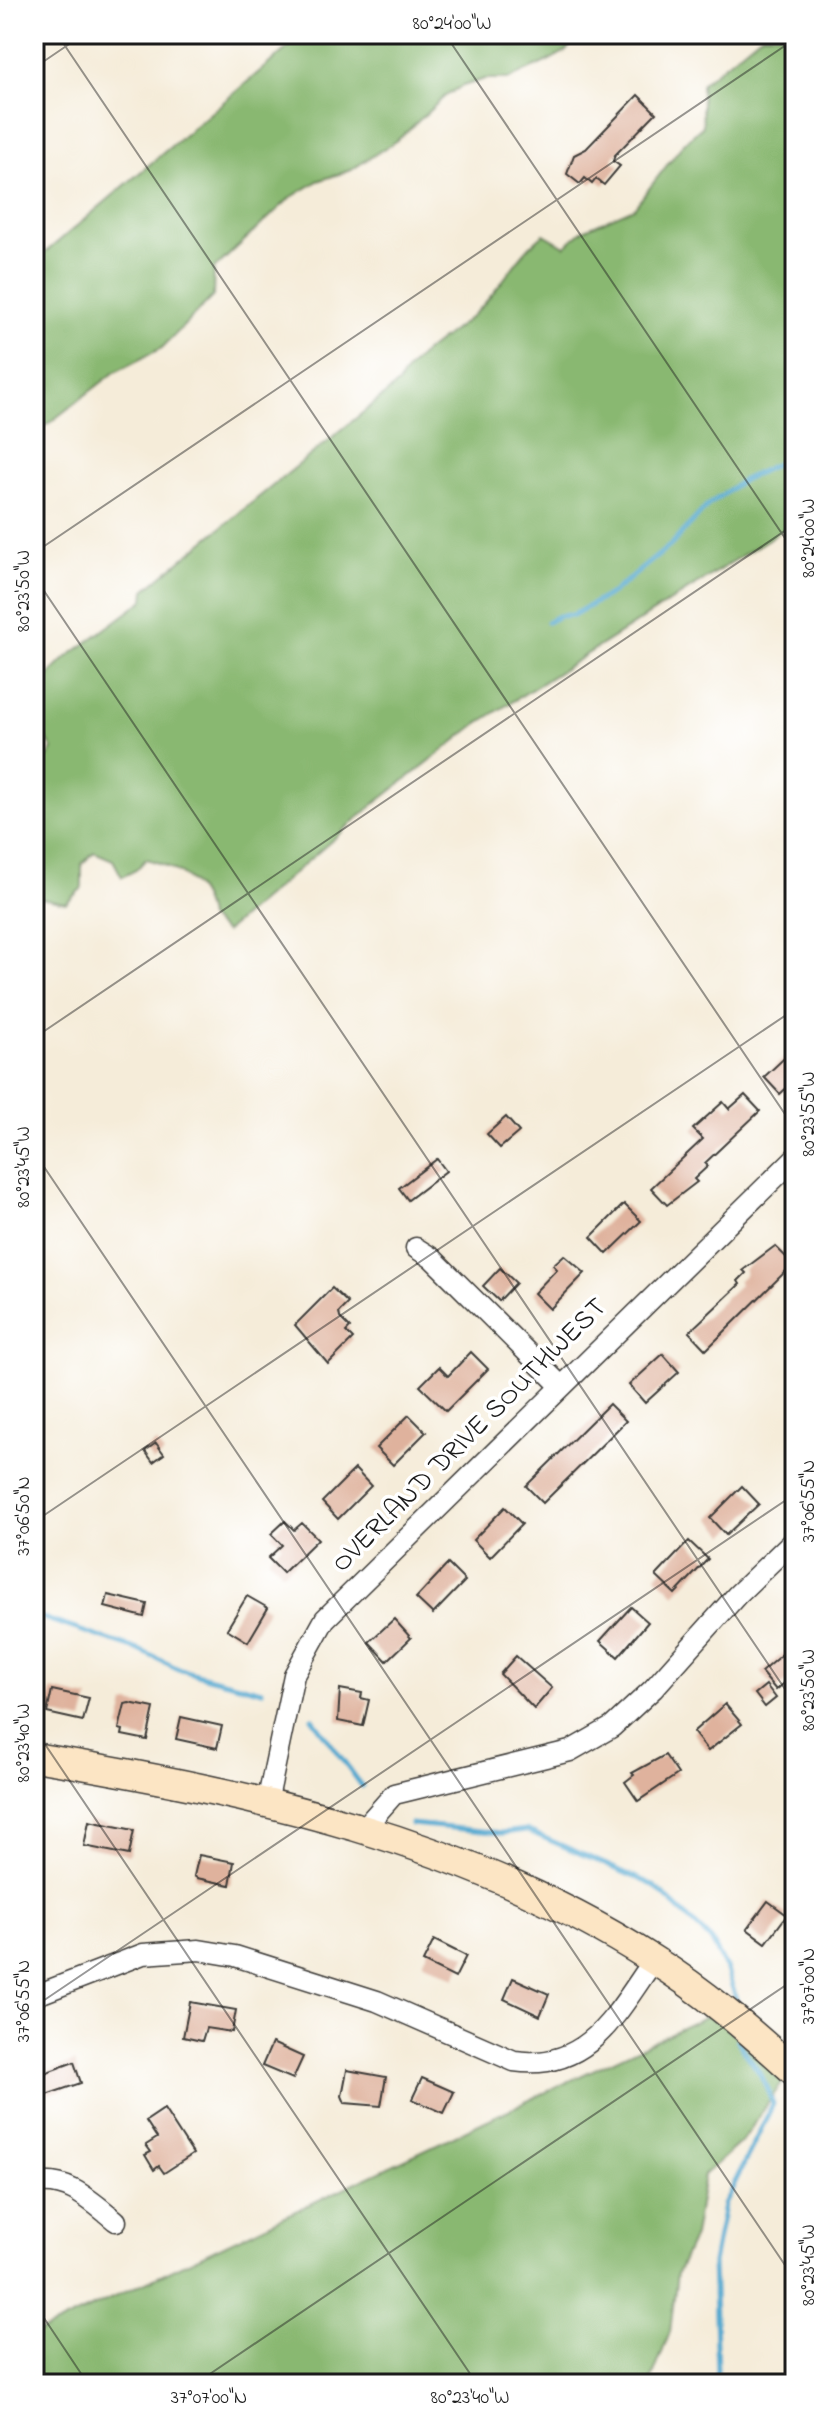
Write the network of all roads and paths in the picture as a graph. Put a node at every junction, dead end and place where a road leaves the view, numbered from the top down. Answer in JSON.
{"nodes":[{"id":1,"x":795,"y":1158,"type":"edge"},
{"id":2,"x":416,"y":1248,"type":"dead end"},
{"id":3,"x":560,"y":1385,"type":"junction"},
{"id":4,"x":795,"y":1539,"type":"edge"},
{"id":5,"x":34,"y":1757,"type":"edge"},
{"id":6,"x":267,"y":1803,"type":"junction"},
{"id":7,"x":364,"y":1828,"type":"junction"},
{"id":8,"x":654,"y":1960,"type":"junction"},
{"id":9,"x":34,"y":1996,"type":"edge"},
{"id":10,"x":795,"y":2072,"type":"edge"},
{"id":11,"x":34,"y":2184,"type":"edge"},
{"id":12,"x":116,"y":2221,"type":"dead end"}],
"edges":[{"from":1,"to":3,"type":"street","name":"OVERLAND DRIVE SOUTHWEST"},
{"from":2,"to":3,"type":"street"},
{"from":3,"to":6,"type":"street","name":"OVERLAND DRIVE SOUTHWEST"},
{"from":4,"to":7,"type":"street"},
{"from":5,"to":6,"type":"main road"},
{"from":6,"to":7,"type":"main road"},
{"from":7,"to":8,"type":"main road"},
{"from":8,"to":9,"type":"street"},
{"from":8,"to":10,"type":"main road"},
{"from":11,"to":12,"type":"street"}]}
